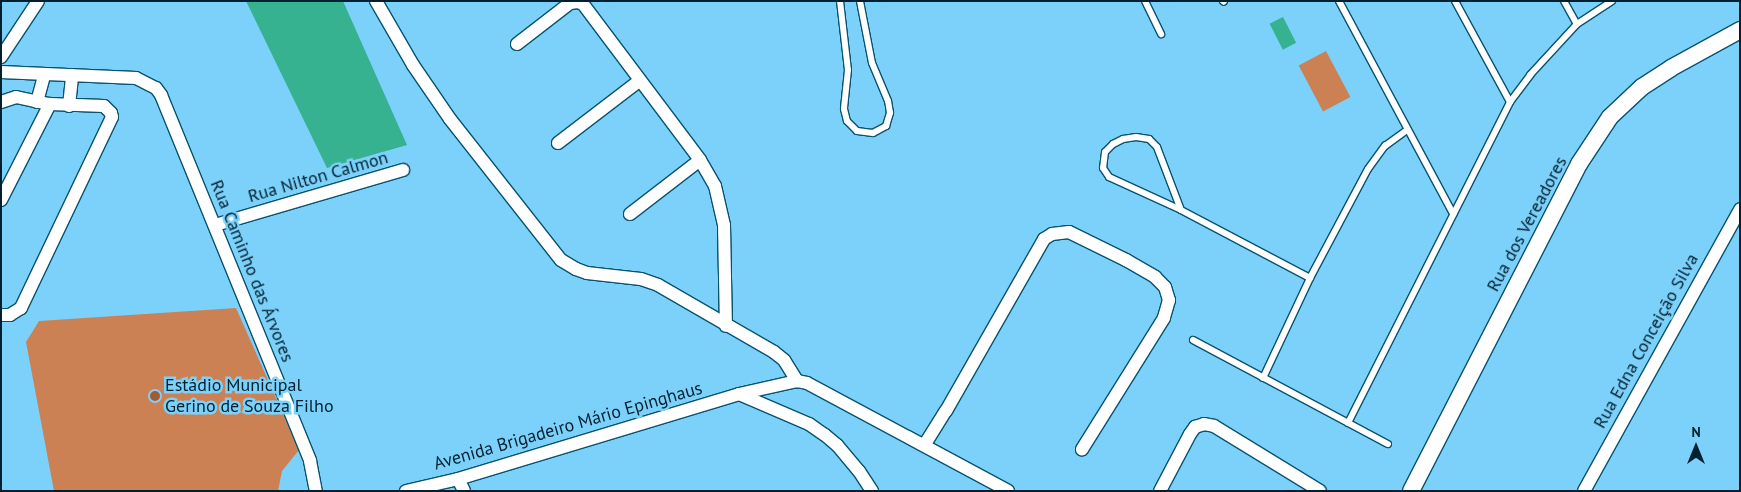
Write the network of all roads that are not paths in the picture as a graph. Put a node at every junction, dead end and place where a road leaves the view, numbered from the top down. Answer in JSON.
{"nodes":[{"id":1,"x":38,"y":1,"type":"edge"},
{"id":2,"x":376,"y":1,"type":"edge"},
{"id":3,"x":840,"y":1,"type":"edge"},
{"id":4,"x":860,"y":1,"type":"edge"},
{"id":5,"x":1145,"y":1,"type":"edge"},
{"id":6,"x":1339,"y":1,"type":"edge"},
{"id":7,"x":1455,"y":1,"type":"edge"},
{"id":8,"x":1564,"y":1,"type":"edge"},
{"id":9,"x":1612,"y":1,"type":"edge"},
{"id":10,"x":1577,"y":24,"type":"junction"},
{"id":11,"x":1740,"y":30,"type":"edge"},
{"id":12,"x":1161,"y":34,"type":"dead end"},
{"id":13,"x":517,"y":44,"type":"dead end"},
{"id":14,"x":1,"y":57,"type":"edge"},
{"id":15,"x":1,"y":72,"type":"edge"},
{"id":16,"x":44,"y":75,"type":"junction"},
{"id":17,"x":72,"y":75,"type":"junction"},
{"id":18,"x":639,"y":81,"type":"junction"},
{"id":19,"x":1,"y":102,"type":"edge"},
{"id":20,"x":1510,"y":102,"type":"junction"},
{"id":21,"x":44,"y":103,"type":"junction"},
{"id":22,"x":69,"y":106,"type":"junction"},
{"id":23,"x":1407,"y":130,"type":"junction"},
{"id":24,"x":558,"y":143,"type":"dead end"},
{"id":25,"x":700,"y":160,"type":"junction"},
{"id":26,"x":403,"y":170,"type":"dead end"},
{"id":27,"x":1,"y":200,"type":"edge"},
{"id":28,"x":1740,"y":209,"type":"edge"},
{"id":29,"x":1181,"y":210,"type":"junction"},
{"id":30,"x":630,"y":214,"type":"dead end"},
{"id":31,"x":1453,"y":214,"type":"junction"},
{"id":32,"x":214,"y":225,"type":"junction"},
{"id":33,"x":1310,"y":278,"type":"junction"},
{"id":34,"x":1,"y":316,"type":"edge"},
{"id":35,"x":726,"y":326,"type":"junction"},
{"id":36,"x":1193,"y":340,"type":"dead end"},
{"id":37,"x":1262,"y":378,"type":"junction"},
{"id":38,"x":797,"y":381,"type":"junction"},
{"id":39,"x":739,"y":394,"type":"junction"},
{"id":40,"x":1348,"y":423,"type":"junction"},
{"id":41,"x":925,"y":444,"type":"junction"},
{"id":42,"x":1388,"y":444,"type":"dead end"},
{"id":43,"x":1082,"y":449,"type":"dead end"},
{"id":44,"x":458,"y":478,"type":"junction"},
{"id":45,"x":1299,"y":485,"type":"edge"},
{"id":46,"x":316,"y":491,"type":"edge"},
{"id":47,"x":406,"y":491,"type":"edge"},
{"id":48,"x":464,"y":491,"type":"edge"},
{"id":49,"x":872,"y":491,"type":"edge"},
{"id":50,"x":1008,"y":491,"type":"edge"},
{"id":51,"x":1160,"y":491,"type":"edge"},
{"id":52,"x":1320,"y":491,"type":"edge"},
{"id":53,"x":1411,"y":491,"type":"edge"},
{"id":54,"x":1584,"y":491,"type":"edge"}],
"edges":[{"from":1,"to":14,"type":"street"},
{"from":2,"to":35,"type":"street"},
{"from":3,"to":4,"type":"lane"},
{"from":5,"to":12,"type":"lane"},
{"from":6,"to":23,"type":"lane"},
{"from":7,"to":20,"type":"lane"},
{"from":8,"to":10,"type":"lane"},
{"from":9,"to":10,"type":"lane"},
{"from":10,"to":20,"type":"lane"},
{"from":11,"to":53,"type":"street","name":"Rua dos Vereadores"},
{"from":13,"to":18,"type":"street"},
{"from":15,"to":16,"type":"street"},
{"from":16,"to":17,"type":"street"},
{"from":16,"to":21,"type":"street"},
{"from":17,"to":22,"type":"street"},
{"from":17,"to":32,"type":"street","name":"Rua Caminho das Árvores"},
{"from":18,"to":24,"type":"street"},
{"from":18,"to":25,"type":"street"},
{"from":19,"to":21,"type":"street"},
{"from":20,"to":31,"type":"lane"},
{"from":21,"to":22,"type":"street"},
{"from":21,"to":27,"type":"street"},
{"from":22,"to":34,"type":"street"},
{"from":23,"to":31,"type":"lane"},
{"from":23,"to":33,"type":"lane"},
{"from":25,"to":30,"type":"street"},
{"from":25,"to":35,"type":"street"},
{"from":26,"to":32,"type":"street","name":"Rua Nilton Calmon"},
{"from":28,"to":54,"type":"street","name":"Rua Edna Conceição Silva"},
{"from":29,"to":29,"type":"lane"},
{"from":29,"to":33,"type":"lane"},
{"from":31,"to":40,"type":"lane"},
{"from":32,"to":46,"type":"street","name":"Rua Caminho das Árvores"},
{"from":33,"to":37,"type":"lane"},
{"from":35,"to":38,"type":"street"},
{"from":36,"to":37,"type":"lane"},
{"from":37,"to":40,"type":"lane"},
{"from":38,"to":39,"type":"street","name":"Avenida Brigadeiro Mário Epinghaus"},
{"from":38,"to":41,"type":"street"},
{"from":39,"to":44,"type":"street","name":"Avenida Brigadeiro Mário Epinghaus"},
{"from":39,"to":49,"type":"street"},
{"from":40,"to":42,"type":"lane"},
{"from":41,"to":43,"type":"street"},
{"from":41,"to":50,"type":"street"},
{"from":44,"to":47,"type":"street","name":"Avenida Brigadeiro Mário Epinghaus"},
{"from":44,"to":48,"type":"street"},
{"from":45,"to":51,"type":"street"},
{"from":45,"to":52,"type":"street"}]}
